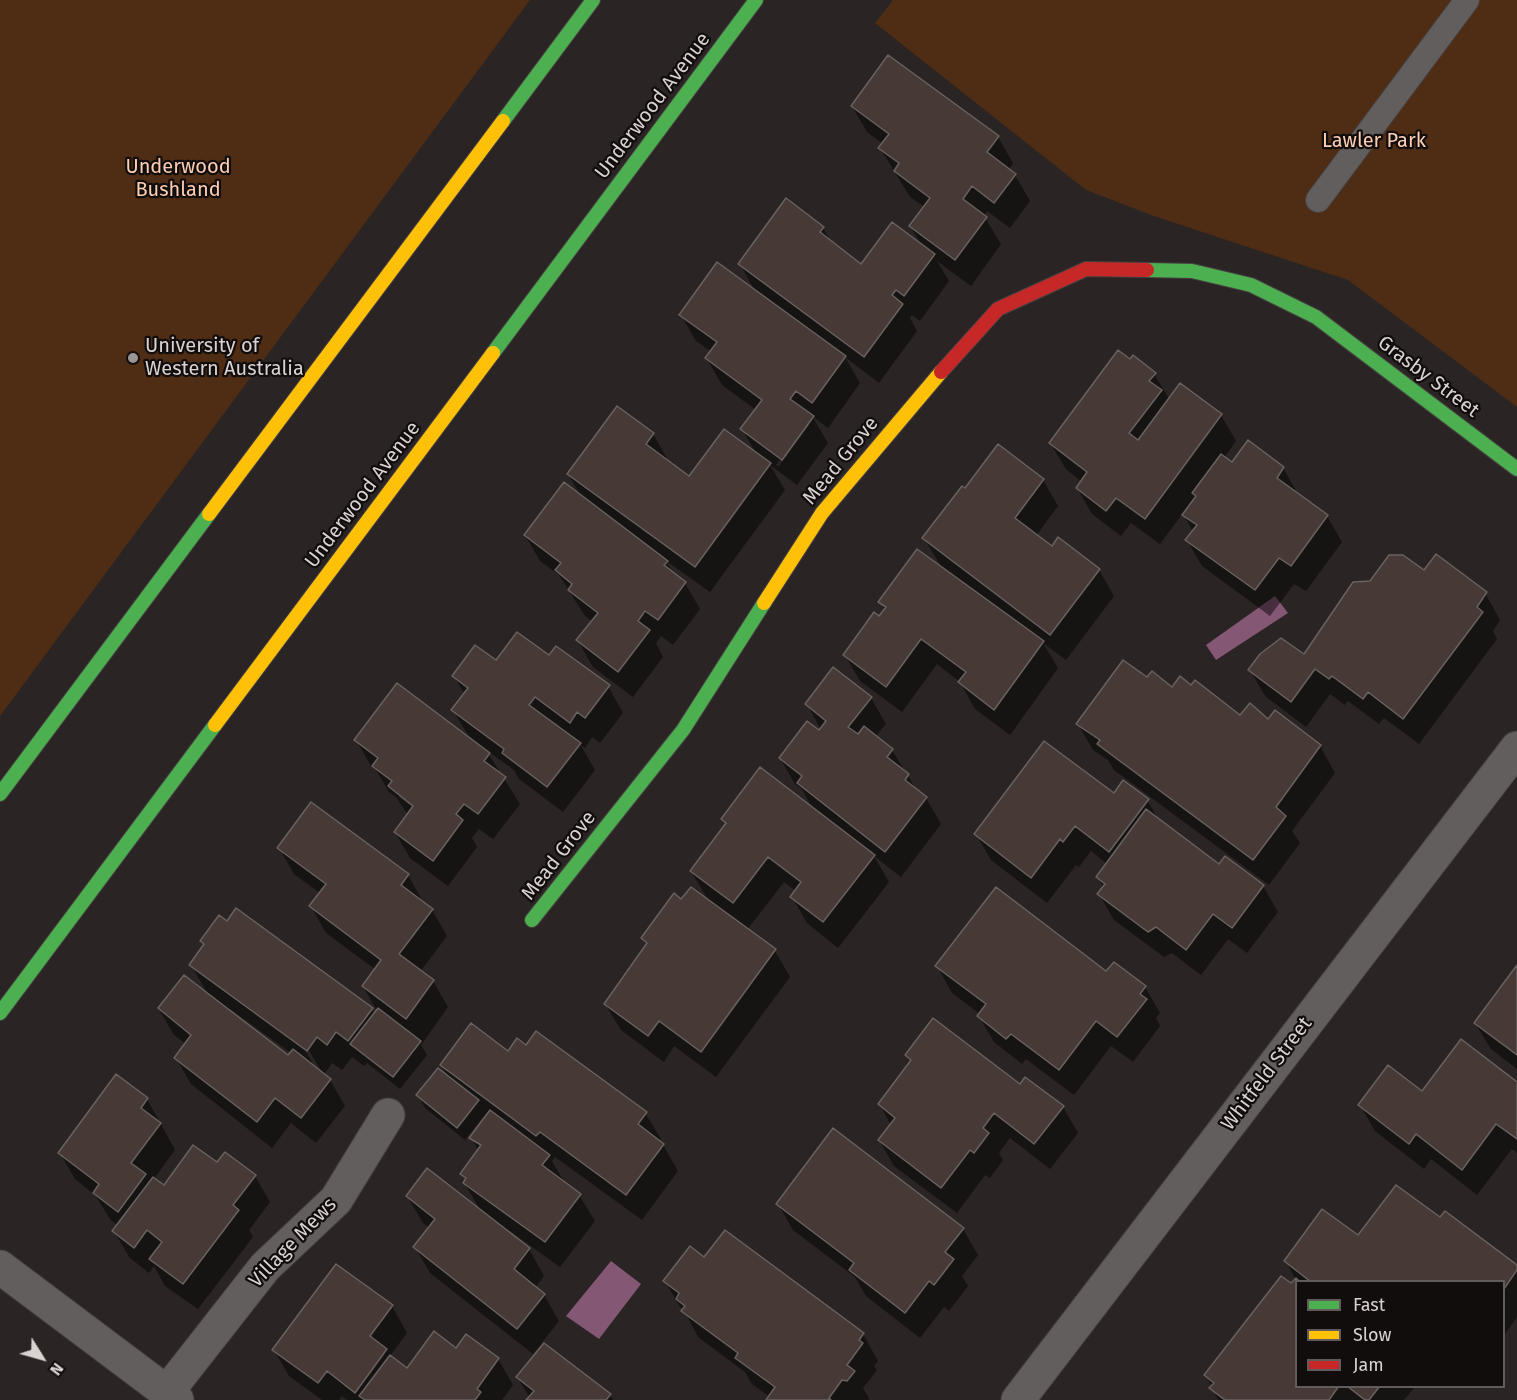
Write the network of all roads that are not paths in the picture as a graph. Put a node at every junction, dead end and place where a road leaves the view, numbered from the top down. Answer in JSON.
{"nodes":[{"id":1,"x":593,"y":0,"type":"edge"},
{"id":2,"x":756,"y":0,"type":"edge"},
{"id":3,"x":1467,"y":0,"type":"edge"},
{"id":4,"x":1317,"y":200,"type":"dead end"},
{"id":5,"x":1316,"y":317,"type":"joint"},
{"id":6,"x":1517,"y":469,"type":"edge"},
{"id":7,"x":1517,"y":748,"type":"edge"},
{"id":8,"x":0,"y":794,"type":"edge"},
{"id":9,"x":532,"y":920,"type":"dead end"},
{"id":10,"x":0,"y":1013,"type":"edge"},
{"id":11,"x":388,"y":1115,"type":"dead end"},
{"id":12,"x":0,"y":1267,"type":"edge"},
{"id":13,"x":172,"y":1396,"type":"edge"},
{"id":14,"x":1018,"y":1400,"type":"edge"}],
"edges":[{"from":1,"to":8,"type":"main road"},
{"from":2,"to":10,"type":"main road","name":"Underwood Avenue"},
{"from":3,"to":4,"type":"lane"},
{"from":5,"to":6,"type":"main road","name":"Grasby Street"},
{"from":5,"to":9,"type":"main road","name":"Mead Grove"},
{"from":7,"to":14,"type":"street","name":"Whitfeld Street"},
{"from":11,"to":13,"type":"street","name":"Village Mews"},
{"from":12,"to":13,"type":"street"}]}
